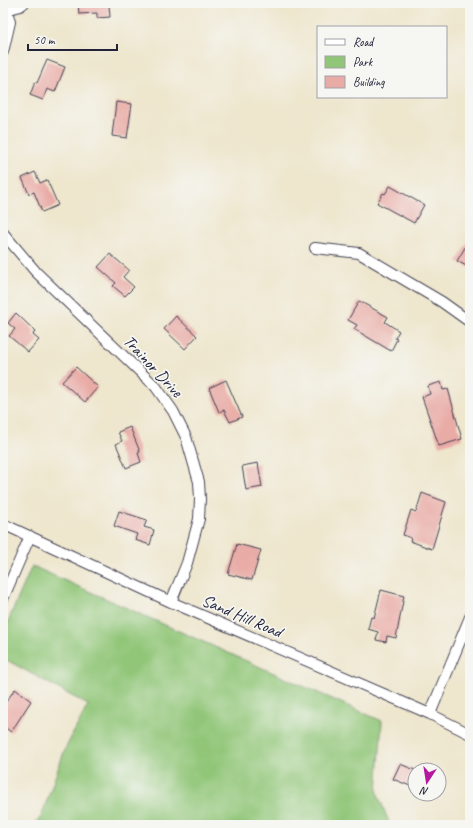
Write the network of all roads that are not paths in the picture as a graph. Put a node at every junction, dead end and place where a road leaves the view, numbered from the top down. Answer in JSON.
{"nodes":[{"id":1,"x":24,"y":3,"type":"edge"},
{"id":2,"x":5,"y":11,"type":"edge"},
{"id":3,"x":3,"y":52,"type":"edge"},
{"id":4,"x":3,"y":233,"type":"edge"},
{"id":5,"x":315,"y":248,"type":"dead end"},
{"id":6,"x":470,"y":322,"type":"edge"},
{"id":7,"x":3,"y":524,"type":"edge"},
{"id":8,"x":30,"y":536,"type":"junction"},
{"id":9,"x":3,"y":599,"type":"edge"},
{"id":10,"x":171,"y":602,"type":"junction"},
{"id":11,"x":470,"y":616,"type":"edge"},
{"id":12,"x":430,"y":714,"type":"junction"},
{"id":13,"x":470,"y":734,"type":"edge"}],
"edges":[{"from":1,"to":2,"type":"street"},
{"from":2,"to":3,"type":"street"},
{"from":4,"to":10,"type":"street","name":"Trainor Drive"},
{"from":5,"to":6,"type":"street"},
{"from":7,"to":8,"type":"street","name":"Sand Hill Road"},
{"from":8,"to":9,"type":"street"},
{"from":8,"to":10,"type":"street","name":"Sand Hill Road"},
{"from":10,"to":12,"type":"street","name":"Sand Hill Road"},
{"from":11,"to":12,"type":"street"},
{"from":12,"to":13,"type":"street","name":"Sand Hill Road"}]}
